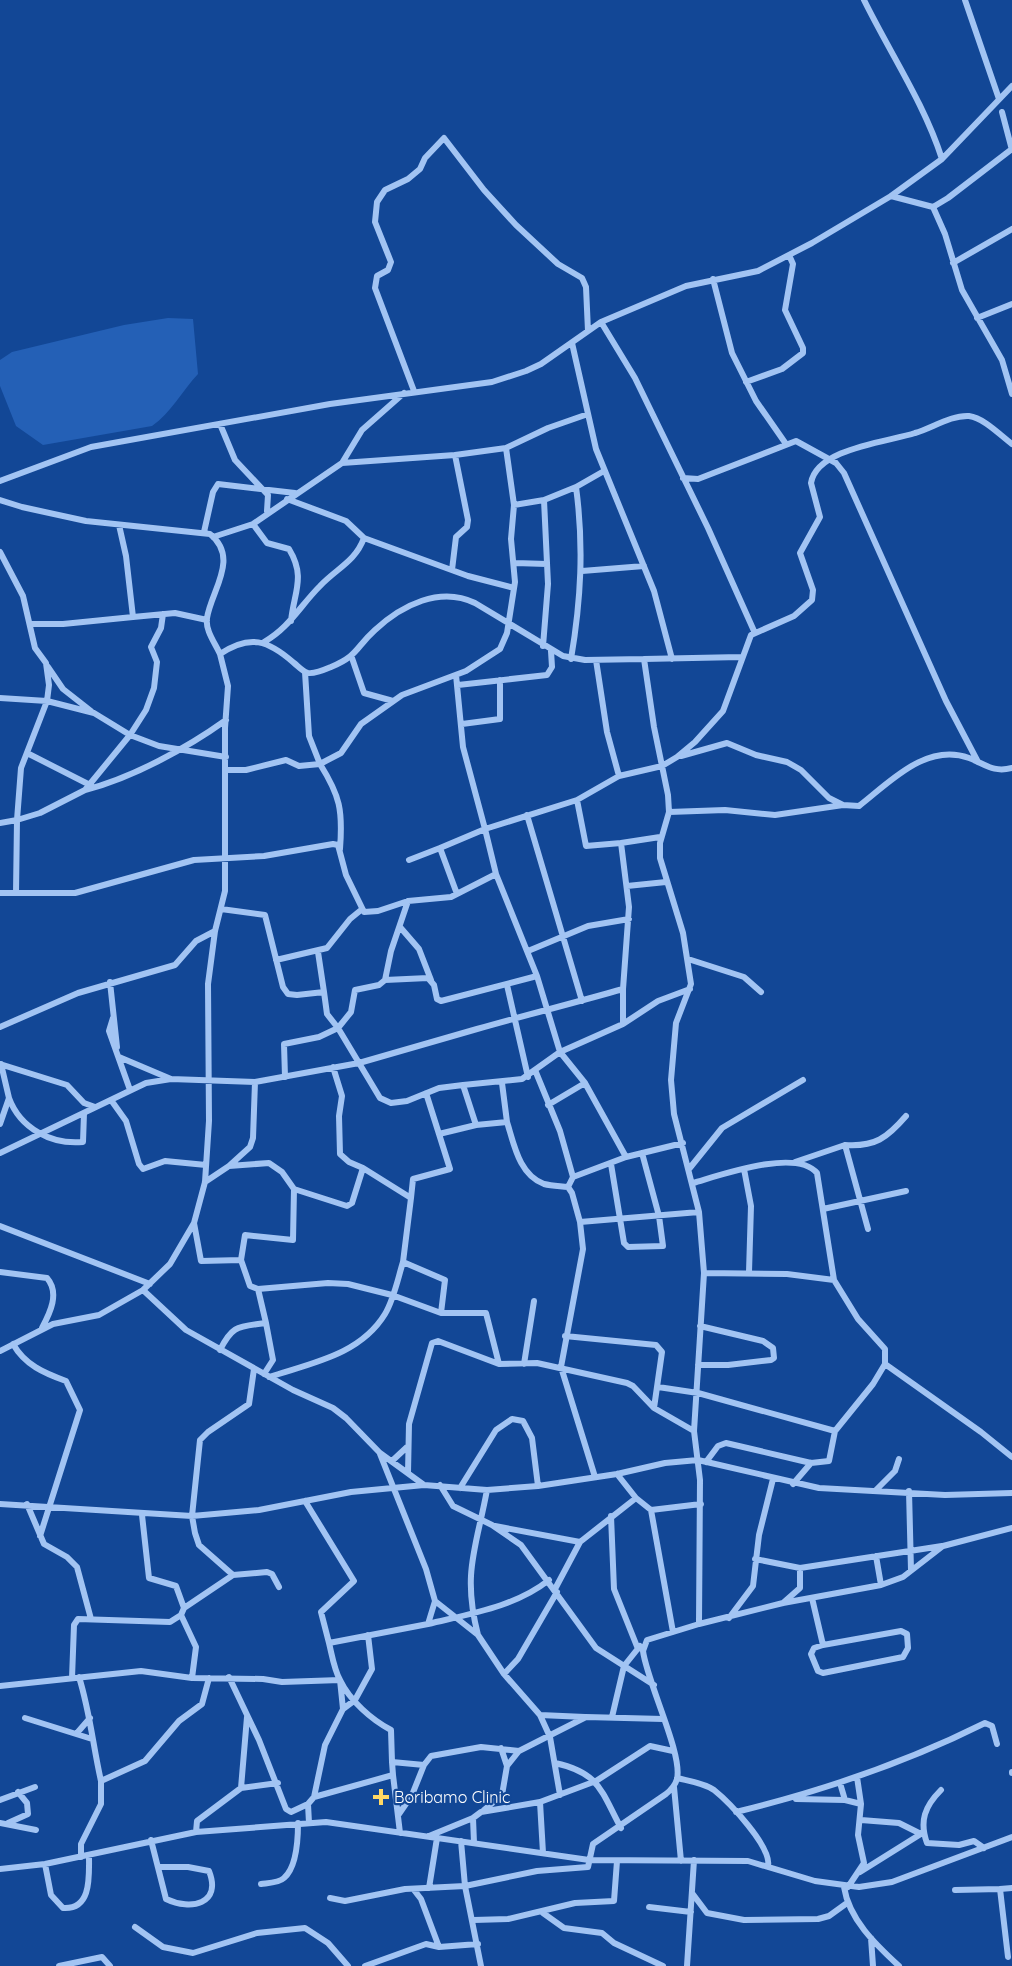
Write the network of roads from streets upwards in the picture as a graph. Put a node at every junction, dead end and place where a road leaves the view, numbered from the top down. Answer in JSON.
{"nodes":[{"id":1,"x":864,"y":0,"type":"edge"},
{"id":2,"x":965,"y":0,"type":"edge"},
{"id":3,"x":1012,"y":86,"type":"edge"},
{"id":4,"x":999,"y":99,"type":"junction"},
{"id":5,"x":1002,"y":112,"type":"dead end"},
{"id":6,"x":1012,"y":150,"type":"edge"},
{"id":7,"x":942,"y":159,"type":"junction"},
{"id":8,"x":891,"y":196,"type":"junction"},
{"id":9,"x":933,"y":207,"type":"junction"},
{"id":10,"x":1012,"y":229,"type":"edge"},
{"id":11,"x":789,"y":255,"type":"junction"},
{"id":12,"x":953,"y":263,"type":"junction"},
{"id":13,"x":713,"y":279,"type":"junction"},
{"id":14,"x":1012,"y":304,"type":"edge"},
{"id":15,"x":977,"y":318,"type":"junction"},
{"id":16,"x":601,"y":322,"type":"junction"},
{"id":17,"x":588,"y":331,"type":"junction"},
{"id":18,"x":572,"y":343,"type":"junction"},
{"id":19,"x":746,"y":382,"type":"junction"},
{"id":20,"x":414,"y":391,"type":"junction"},
{"id":21,"x":404,"y":393,"type":"junction"},
{"id":22,"x":1012,"y":394,"type":"edge"},
{"id":23,"x":588,"y":414,"type":"junction"},
{"id":24,"x":220,"y":424,"type":"junction"},
{"id":25,"x":786,"y":444,"type":"junction"},
{"id":26,"x":1012,"y":444,"type":"edge"},
{"id":27,"x":506,"y":448,"type":"junction"},
{"id":28,"x":455,"y":455,"type":"junction"},
{"id":29,"x":830,"y":459,"type":"junction"},
{"id":30,"x":342,"y":463,"type":"junction"},
{"id":31,"x":604,"y":471,"type":"junction"},
{"id":32,"x":683,"y":478,"type":"junction"},
{"id":33,"x":0,"y":481,"type":"edge"},
{"id":34,"x":576,"y":487,"type":"junction"},
{"id":35,"x":263,"y":490,"type":"junction"},
{"id":36,"x":297,"y":493,"type":"junction"},
{"id":37,"x":0,"y":500,"type":"edge"},
{"id":38,"x":286,"y":500,"type":"junction"},
{"id":39,"x":544,"y":500,"type":"junction"},
{"id":40,"x":514,"y":505,"type":"junction"},
{"id":41,"x":267,"y":511,"type":"junction"},
{"id":42,"x":253,"y":524,"type":"junction"},
{"id":43,"x":119,"y":525,"type":"junction"},
{"id":44,"x":204,"y":532,"type":"junction"},
{"id":45,"x":213,"y":537,"type":"junction"},
{"id":46,"x":364,"y":538,"type":"junction"},
{"id":47,"x":0,"y":552,"type":"edge"},
{"id":48,"x":515,"y":563,"type":"junction"},
{"id":49,"x":547,"y":564,"type":"junction"},
{"id":50,"x":644,"y":566,"type":"junction"},
{"id":51,"x":452,"y":570,"type":"junction"},
{"id":52,"x":582,"y":571,"type":"junction"},
{"id":53,"x":514,"y":588,"type":"junction"},
{"id":54,"x":164,"y":614,"type":"junction"},
{"id":55,"x":133,"y":617,"type":"junction"},
{"id":56,"x":207,"y":620,"type":"junction"},
{"id":57,"x":290,"y":622,"type":"junction"},
{"id":58,"x":31,"y":624,"type":"junction"},
{"id":59,"x":508,"y":625,"type":"junction"},
{"id":60,"x":754,"y":631,"type":"junction"},
{"id":61,"x":264,"y":642,"type":"junction"},
{"id":62,"x":543,"y":646,"type":"junction"},
{"id":63,"x":551,"y":651,"type":"junction"},
{"id":64,"x":220,"y":654,"type":"junction"},
{"id":65,"x":741,"y":657,"type":"junction"},
{"id":66,"x":352,"y":658,"type":"junction"},
{"id":67,"x":571,"y":659,"type":"junction"},
{"id":68,"x":644,"y":659,"type":"junction"},
{"id":69,"x":672,"y":659,"type":"junction"},
{"id":70,"x":596,"y":660,"type":"junction"},
{"id":71,"x":46,"y":663,"type":"junction"},
{"id":72,"x":305,"y":672,"type":"junction"},
{"id":73,"x":456,"y":675,"type":"junction"},
{"id":74,"x":500,"y":680,"type":"junction"},
{"id":75,"x":458,"y":685,"type":"junction"},
{"id":76,"x":0,"y":698,"type":"edge"},
{"id":77,"x":393,"y":701,"type":"junction"},
{"id":78,"x":47,"y":702,"type":"junction"},
{"id":79,"x":94,"y":713,"type":"junction"},
{"id":80,"x":226,"y":720,"type":"junction"},
{"id":81,"x":462,"y":724,"type":"junction"},
{"id":82,"x":130,"y":735,"type":"junction"},
{"id":83,"x":177,"y":750,"type":"junction"},
{"id":84,"x":27,"y":753,"type":"junction"},
{"id":85,"x":226,"y":757,"type":"junction"},
{"id":86,"x":677,"y":757,"type":"junction"},
{"id":87,"x":978,"y":762,"type":"junction"},
{"id":88,"x":320,"y":764,"type":"junction"},
{"id":89,"x":662,"y":766,"type":"junction"},
{"id":90,"x":1012,"y":768,"type":"edge"},
{"id":91,"x":226,"y":770,"type":"junction"},
{"id":92,"x":619,"y":776,"type":"junction"},
{"id":93,"x":90,"y":785,"type":"junction"},
{"id":94,"x":85,"y":790,"type":"junction"},
{"id":95,"x":577,"y":800,"type":"junction"},
{"id":96,"x":843,"y":805,"type":"junction"},
{"id":97,"x":669,"y":812,"type":"junction"},
{"id":98,"x":527,"y":815,"type":"junction"},
{"id":99,"x":17,"y":820,"type":"junction"},
{"id":100,"x":0,"y":823,"type":"edge"},
{"id":101,"x":485,"y":829,"type":"junction"},
{"id":102,"x":660,"y":837,"type":"junction"},
{"id":103,"x":621,"y":843,"type":"junction"},
{"id":104,"x":440,"y":848,"type":"junction"},
{"id":105,"x":340,"y":850,"type":"junction"},
{"id":106,"x":225,"y":859,"type":"junction"},
{"id":107,"x":409,"y":860,"type":"dead end"},
{"id":108,"x":496,"y":874,"type":"junction"},
{"id":109,"x":666,"y":882,"type":"junction"},
{"id":110,"x":627,"y":886,"type":"junction"},
{"id":111,"x":0,"y":893,"type":"edge"},
{"id":112,"x":16,"y":893,"type":"junction"},
{"id":113,"x":458,"y":894,"type":"junction"},
{"id":114,"x":408,"y":901,"type":"junction"},
{"id":115,"x":221,"y":909,"type":"junction"},
{"id":116,"x":361,"y":910,"type":"junction"},
{"id":117,"x":629,"y":920,"type":"junction"},
{"id":118,"x":400,"y":927,"type":"junction"},
{"id":119,"x":215,"y":931,"type":"junction"},
{"id":120,"x":563,"y":936,"type":"junction"},
{"id":121,"x":528,"y":951,"type":"junction"},
{"id":122,"x":318,"y":952,"type":"junction"},
{"id":123,"x":688,"y":959,"type":"junction"},
{"id":124,"x":276,"y":960,"type":"junction"},
{"id":125,"x":537,"y":976,"type":"junction"},
{"id":126,"x":385,"y":980,"type":"junction"},
{"id":127,"x":431,"y":980,"type":"junction"},
{"id":128,"x":110,"y":982,"type":"junction"},
{"id":129,"x":507,"y":985,"type":"junction"},
{"id":130,"x":623,"y":989,"type":"junction"},
{"id":131,"x":690,"y":989,"type":"junction"},
{"id":132,"x":324,"y":992,"type":"junction"},
{"id":133,"x":761,"y":992,"type":"dead end"},
{"id":134,"x":582,"y":1001,"type":"junction"},
{"id":135,"x":548,"y":1011,"type":"junction"},
{"id":136,"x":516,"y":1019,"type":"junction"},
{"id":137,"x":623,"y":1024,"type":"junction"},
{"id":138,"x":0,"y":1027,"type":"edge"},
{"id":139,"x":338,"y":1028,"type":"junction"},
{"id":140,"x":560,"y":1052,"type":"junction"},
{"id":141,"x":118,"y":1055,"type":"junction"},
{"id":142,"x":359,"y":1063,"type":"junction"},
{"id":143,"x":0,"y":1064,"type":"edge"},
{"id":144,"x":333,"y":1067,"type":"junction"},
{"id":145,"x":535,"y":1070,"type":"junction"},
{"id":146,"x":285,"y":1077,"type":"junction"},
{"id":147,"x":528,"y":1077,"type":"junction"},
{"id":148,"x":171,"y":1079,"type":"junction"},
{"id":149,"x":210,"y":1079,"type":"junction"},
{"id":150,"x":803,"y":1080,"type":"dead end"},
{"id":151,"x":255,"y":1082,"type":"junction"},
{"id":152,"x":502,"y":1083,"type":"junction"},
{"id":153,"x":585,"y":1083,"type":"junction"},
{"id":154,"x":463,"y":1085,"type":"junction"},
{"id":155,"x":130,"y":1090,"type":"junction"},
{"id":156,"x":426,"y":1093,"type":"junction"},
{"id":157,"x":9,"y":1098,"type":"junction"},
{"id":158,"x":111,"y":1100,"type":"junction"},
{"id":159,"x":548,"y":1105,"type":"junction"},
{"id":160,"x":95,"y":1107,"type":"junction"},
{"id":161,"x":84,"y":1113,"type":"junction"},
{"id":162,"x":906,"y":1116,"type":"dead end"},
{"id":163,"x":507,"y":1122,"type":"junction"},
{"id":164,"x":0,"y":1124,"type":"edge"},
{"id":165,"x":476,"y":1125,"type":"junction"},
{"id":166,"x":439,"y":1134,"type":"junction"},
{"id":167,"x":41,"y":1135,"type":"junction"},
{"id":168,"x":683,"y":1143,"type":"junction"},
{"id":169,"x":845,"y":1145,"type":"junction"},
{"id":170,"x":0,"y":1153,"type":"edge"},
{"id":171,"x":642,"y":1153,"type":"junction"},
{"id":172,"x":626,"y":1157,"type":"junction"},
{"id":173,"x":794,"y":1162,"type":"junction"},
{"id":174,"x":611,"y":1164,"type":"junction"},
{"id":175,"x":206,"y":1165,"type":"junction"},
{"id":176,"x":229,"y":1166,"type":"junction"},
{"id":177,"x":363,"y":1167,"type":"junction"},
{"id":178,"x":689,"y":1168,"type":"junction"},
{"id":179,"x":744,"y":1169,"type":"junction"},
{"id":180,"x":573,"y":1177,"type":"junction"},
{"id":181,"x":205,"y":1182,"type":"junction"},
{"id":182,"x":693,"y":1183,"type":"junction"},
{"id":183,"x":568,"y":1187,"type":"junction"},
{"id":184,"x":294,"y":1190,"type":"junction"},
{"id":185,"x":906,"y":1191,"type":"dead end"},
{"id":186,"x":411,"y":1198,"type":"junction"},
{"id":187,"x":860,"y":1201,"type":"junction"},
{"id":188,"x":823,"y":1209,"type":"junction"},
{"id":189,"x":699,"y":1212,"type":"junction"},
{"id":190,"x":659,"y":1215,"type":"junction"},
{"id":191,"x":622,"y":1220,"type":"junction"},
{"id":192,"x":579,"y":1222,"type":"junction"},
{"id":193,"x":194,"y":1223,"type":"junction"},
{"id":194,"x":0,"y":1226,"type":"edge"},
{"id":195,"x":868,"y":1229,"type":"dead end"},
{"id":196,"x":241,"y":1260,"type":"junction"},
{"id":197,"x":403,"y":1262,"type":"junction"},
{"id":198,"x":0,"y":1272,"type":"edge"},
{"id":199,"x":749,"y":1272,"type":"junction"},
{"id":200,"x":704,"y":1273,"type":"junction"},
{"id":201,"x":834,"y":1280,"type":"junction"},
{"id":202,"x":150,"y":1284,"type":"junction"},
{"id":203,"x":258,"y":1289,"type":"junction"},
{"id":204,"x":143,"y":1290,"type":"junction"},
{"id":205,"x":392,"y":1295,"type":"junction"},
{"id":206,"x":534,"y":1301,"type":"dead end"},
{"id":207,"x":441,"y":1313,"type":"junction"},
{"id":208,"x":266,"y":1323,"type":"junction"},
{"id":209,"x":700,"y":1326,"type":"junction"},
{"id":210,"x":42,"y":1328,"type":"junction"},
{"id":211,"x":565,"y":1336,"type":"junction"},
{"id":212,"x":13,"y":1344,"type":"junction"},
{"id":213,"x":220,"y":1350,"type":"junction"},
{"id":214,"x":0,"y":1351,"type":"edge"},
{"id":215,"x":499,"y":1364,"type":"junction"},
{"id":216,"x":524,"y":1364,"type":"junction"},
{"id":217,"x":885,"y":1364,"type":"junction"},
{"id":218,"x":698,"y":1365,"type":"junction"},
{"id":219,"x":561,"y":1367,"type":"junction"},
{"id":220,"x":254,"y":1369,"type":"junction"},
{"id":221,"x":266,"y":1375,"type":"junction"},
{"id":222,"x":658,"y":1387,"type":"junction"},
{"id":223,"x":698,"y":1393,"type":"junction"},
{"id":224,"x":654,"y":1408,"type":"junction"},
{"id":225,"x":694,"y":1431,"type":"junction"},
{"id":226,"x":835,"y":1431,"type":"junction"},
{"id":227,"x":407,"y":1447,"type":"junction"},
{"id":228,"x":380,"y":1453,"type":"junction"},
{"id":229,"x":1012,"y":1458,"type":"edge"},
{"id":230,"x":898,"y":1459,"type":"dead end"},
{"id":231,"x":698,"y":1460,"type":"junction"},
{"id":232,"x":392,"y":1461,"type":"junction"},
{"id":233,"x":706,"y":1462,"type":"junction"},
{"id":234,"x":811,"y":1463,"type":"junction"},
{"id":235,"x":408,"y":1473,"type":"junction"},
{"id":236,"x":617,"y":1474,"type":"junction"},
{"id":237,"x":595,"y":1477,"type":"junction"},
{"id":238,"x":773,"y":1479,"type":"junction"},
{"id":239,"x":794,"y":1484,"type":"junction"},
{"id":240,"x":424,"y":1485,"type":"junction"},
{"id":241,"x":440,"y":1485,"type":"junction"},
{"id":242,"x":538,"y":1486,"type":"junction"},
{"id":243,"x":395,"y":1488,"type":"junction"},
{"id":244,"x":460,"y":1488,"type":"junction"},
{"id":245,"x":487,"y":1490,"type":"junction"},
{"id":246,"x":876,"y":1490,"type":"junction"},
{"id":247,"x":909,"y":1491,"type":"junction"},
{"id":248,"x":1012,"y":1493,"type":"edge"},
{"id":249,"x":636,"y":1498,"type":"junction"},
{"id":250,"x":305,"y":1501,"type":"junction"},
{"id":251,"x":0,"y":1504,"type":"edge"},
{"id":252,"x":27,"y":1504,"type":"junction"},
{"id":253,"x":701,"y":1504,"type":"junction"},
{"id":254,"x":50,"y":1506,"type":"junction"},
{"id":255,"x":651,"y":1510,"type":"junction"},
{"id":256,"x":142,"y":1515,"type":"junction"},
{"id":257,"x":192,"y":1516,"type":"junction"},
{"id":258,"x":611,"y":1516,"type":"junction"},
{"id":259,"x":481,"y":1521,"type":"junction"},
{"id":260,"x":492,"y":1525,"type":"junction"},
{"id":261,"x":1012,"y":1528,"type":"edge"},
{"id":262,"x":40,"y":1536,"type":"junction"},
{"id":263,"x":580,"y":1542,"type":"junction"},
{"id":264,"x":943,"y":1546,"type":"junction"},
{"id":265,"x":911,"y":1550,"type":"junction"},
{"id":266,"x":876,"y":1556,"type":"junction"},
{"id":267,"x":755,"y":1559,"type":"junction"},
{"id":268,"x":800,"y":1568,"type":"junction"},
{"id":269,"x":911,"y":1570,"type":"junction"},
{"id":270,"x":233,"y":1575,"type":"junction"},
{"id":271,"x":549,"y":1581,"type":"junction"},
{"id":272,"x":558,"y":1581,"type":"junction"},
{"id":273,"x":881,"y":1585,"type":"junction"},
{"id":274,"x":279,"y":1587,"type":"dead end"},
{"id":275,"x":537,"y":1590,"type":"junction"},
{"id":276,"x":556,"y":1590,"type":"junction"},
{"id":277,"x":812,"y":1598,"type":"junction"},
{"id":278,"x":435,"y":1600,"type":"junction"},
{"id":279,"x":783,"y":1603,"type":"junction"},
{"id":280,"x":183,"y":1611,"type":"junction"},
{"id":281,"x":472,"y":1614,"type":"junction"},
{"id":282,"x":455,"y":1617,"type":"junction"},
{"id":283,"x":729,"y":1618,"type":"junction"},
{"id":284,"x":91,"y":1619,"type":"junction"},
{"id":285,"x":428,"y":1624,"type":"junction"},
{"id":286,"x":699,"y":1624,"type":"junction"},
{"id":287,"x":673,"y":1632,"type":"junction"},
{"id":288,"x":368,"y":1635,"type":"junction"},
{"id":289,"x":478,"y":1635,"type":"junction"},
{"id":290,"x":647,"y":1640,"type":"junction"},
{"id":291,"x":329,"y":1643,"type":"junction"},
{"id":292,"x":823,"y":1645,"type":"junction"},
{"id":293,"x":638,"y":1649,"type":"junction"},
{"id":294,"x":624,"y":1666,"type":"junction"},
{"id":295,"x":504,"y":1674,"type":"junction"},
{"id":296,"x":76,"y":1677,"type":"junction"},
{"id":297,"x":228,"y":1677,"type":"junction"},
{"id":298,"x":192,"y":1678,"type":"junction"},
{"id":299,"x":209,"y":1678,"type":"junction"},
{"id":300,"x":340,"y":1680,"type":"junction"},
{"id":301,"x":654,"y":1685,"type":"junction"},
{"id":302,"x":0,"y":1686,"type":"edge"},
{"id":303,"x":355,"y":1700,"type":"junction"},
{"id":304,"x":343,"y":1709,"type":"junction"},
{"id":305,"x":540,"y":1715,"type":"junction"},
{"id":306,"x":248,"y":1716,"type":"junction"},
{"id":307,"x":586,"y":1717,"type":"junction"},
{"id":308,"x":612,"y":1717,"type":"junction"},
{"id":309,"x":25,"y":1718,"type":"dead end"},
{"id":310,"x":90,"y":1718,"type":"junction"},
{"id":311,"x":663,"y":1719,"type":"junction"},
{"id":312,"x":77,"y":1733,"type":"junction"},
{"id":313,"x":550,"y":1737,"type":"junction"},
{"id":314,"x":92,"y":1739,"type":"junction"},
{"id":315,"x":997,"y":1744,"type":"dead end"},
{"id":316,"x":501,"y":1748,"type":"junction"},
{"id":317,"x":519,"y":1751,"type":"junction"},
{"id":318,"x":673,"y":1751,"type":"junction"},
{"id":319,"x":392,"y":1762,"type":"junction"},
{"id":320,"x":555,"y":1763,"type":"junction"},
{"id":321,"x":424,"y":1765,"type":"junction"},
{"id":322,"x":507,"y":1766,"type":"junction"},
{"id":323,"x":393,"y":1775,"type":"junction"},
{"id":324,"x":857,"y":1777,"type":"junction"},
{"id":325,"x":677,"y":1778,"type":"junction"},
{"id":326,"x":101,"y":1781,"type":"junction"},
{"id":327,"x":596,"y":1781,"type":"junction"},
{"id":328,"x":278,"y":1783,"type":"junction"},
{"id":329,"x":840,"y":1783,"type":"junction"},
{"id":330,"x":35,"y":1787,"type":"dead end"},
{"id":331,"x":674,"y":1787,"type":"junction"},
{"id":332,"x":241,"y":1788,"type":"junction"},
{"id":333,"x":941,"y":1790,"type":"dead end"},
{"id":334,"x":18,"y":1792,"type":"junction"},
{"id":335,"x":560,"y":1795,"type":"junction"},
{"id":336,"x":314,"y":1797,"type":"junction"},
{"id":337,"x":790,"y":1799,"type":"junction"},
{"id":338,"x":0,"y":1800,"type":"edge"},
{"id":339,"x":845,"y":1800,"type":"junction"},
{"id":340,"x":540,"y":1802,"type":"junction"},
{"id":341,"x":308,"y":1804,"type":"junction"},
{"id":342,"x":861,"y":1804,"type":"junction"},
{"id":343,"x":481,"y":1812,"type":"junction"},
{"id":344,"x":736,"y":1812,"type":"junction"},
{"id":345,"x":399,"y":1814,"type":"junction"},
{"id":346,"x":473,"y":1818,"type":"junction"},
{"id":347,"x":861,"y":1820,"type":"junction"},
{"id":348,"x":309,"y":1822,"type":"junction"},
{"id":349,"x":0,"y":1823,"type":"edge"},
{"id":350,"x":8,"y":1823,"type":"junction"},
{"id":351,"x":298,"y":1823,"type":"junction"},
{"id":352,"x":621,"y":1828,"type":"junction"},
{"id":353,"x":36,"y":1830,"type":"dead end"},
{"id":354,"x":196,"y":1832,"type":"junction"},
{"id":355,"x":922,"y":1832,"type":"junction"},
{"id":356,"x":400,"y":1833,"type":"junction"},
{"id":357,"x":428,"y":1837,"type":"junction"},
{"id":358,"x":1012,"y":1837,"type":"edge"},
{"id":359,"x":437,"y":1838,"type":"junction"},
{"id":360,"x":151,"y":1840,"type":"junction"},
{"id":361,"x":461,"y":1841,"type":"junction"},
{"id":362,"x":474,"y":1843,"type":"junction"},
{"id":363,"x":984,"y":1848,"type":"junction"},
{"id":364,"x":543,"y":1853,"type":"junction"},
{"id":365,"x":88,"y":1855,"type":"junction"},
{"id":366,"x":81,"y":1857,"type":"junction"},
{"id":367,"x":589,"y":1860,"type":"junction"},
{"id":368,"x":694,"y":1860,"type":"junction"},
{"id":369,"x":616,"y":1861,"type":"junction"},
{"id":370,"x":681,"y":1861,"type":"junction"},
{"id":371,"x":45,"y":1864,"type":"junction"},
{"id":372,"x":768,"y":1866,"type":"junction"},
{"id":373,"x":158,"y":1867,"type":"junction"},
{"id":374,"x":0,"y":1869,"type":"edge"},
{"id":375,"x":859,"y":1872,"type":"junction"},
{"id":376,"x":261,"y":1884,"type":"dead end"},
{"id":377,"x":476,"y":1884,"type":"junction"},
{"id":378,"x":465,"y":1886,"type":"junction"},
{"id":379,"x":846,"y":1887,"type":"junction"},
{"id":380,"x":429,"y":1888,"type":"junction"},
{"id":381,"x":1012,"y":1888,"type":"edge"},
{"id":382,"x":1000,"y":1889,"type":"junction"},
{"id":383,"x":414,"y":1890,"type":"junction"},
{"id":384,"x":955,"y":1890,"type":"dead end"},
{"id":385,"x":692,"y":1893,"type":"junction"},
{"id":386,"x":330,"y":1899,"type":"dead end"},
{"id":387,"x":470,"y":1900,"type":"junction"},
{"id":388,"x":847,"y":1903,"type":"junction"},
{"id":389,"x":649,"y":1907,"type":"dead end"},
{"id":390,"x":691,"y":1912,"type":"junction"},
{"id":391,"x":543,"y":1913,"type":"junction"},
{"id":392,"x":474,"y":1920,"type":"junction"},
{"id":393,"x":135,"y":1927,"type":"dead end"},
{"id":394,"x":871,"y":1937,"type":"junction"},
{"id":395,"x":478,"y":1944,"type":"junction"},
{"id":396,"x":439,"y":1947,"type":"junction"},
{"id":397,"x":1008,"y":1957,"type":"dead end"},
{"id":398,"x":59,"y":1966,"type":"edge"},
{"id":399,"x":110,"y":1966,"type":"edge"},
{"id":400,"x":348,"y":1966,"type":"edge"},
{"id":401,"x":366,"y":1966,"type":"edge"},
{"id":402,"x":372,"y":1966,"type":"edge"},
{"id":403,"x":481,"y":1966,"type":"edge"},
{"id":404,"x":663,"y":1966,"type":"edge"},
{"id":405,"x":687,"y":1966,"type":"edge"},
{"id":406,"x":873,"y":1966,"type":"edge"},
{"id":407,"x":899,"y":1966,"type":"edge"}],
"edges":[{"from":1,"to":7,"type":"street"},
{"from":2,"to":4,"type":"street"},
{"from":3,"to":4,"type":"street"},
{"from":4,"to":7,"type":"street"},
{"from":5,"to":6,"type":"street"},
{"from":6,"to":9,"type":"street"},
{"from":7,"to":8,"type":"street"},
{"from":8,"to":9,"type":"street"},
{"from":8,"to":11,"type":"street"},
{"from":9,"to":12,"type":"street"},
{"from":10,"to":12,"type":"street"},
{"from":11,"to":13,"type":"street"},
{"from":11,"to":19,"type":"street"},
{"from":12,"to":15,"type":"street"},
{"from":13,"to":16,"type":"street"},
{"from":13,"to":19,"type":"street"},
{"from":14,"to":15,"type":"street"},
{"from":15,"to":22,"type":"street"},
{"from":16,"to":17,"type":"street"},
{"from":16,"to":32,"type":"street"},
{"from":17,"to":18,"type":"street"},
{"from":17,"to":20,"type":"street"},
{"from":18,"to":20,"type":"street"},
{"from":18,"to":23,"type":"street"},
{"from":19,"to":25,"type":"street"},
{"from":20,"to":21,"type":"street"},
{"from":21,"to":24,"type":"street"},
{"from":21,"to":30,"type":"street"},
{"from":23,"to":27,"type":"street"},
{"from":23,"to":31,"type":"street"},
{"from":24,"to":33,"type":"street"},
{"from":24,"to":35,"type":"street"},
{"from":25,"to":29,"type":"street"},
{"from":25,"to":32,"type":"street"},
{"from":26,"to":29,"type":"street"},
{"from":27,"to":28,"type":"street"},
{"from":27,"to":40,"type":"street"},
{"from":28,"to":30,"type":"street"},
{"from":28,"to":51,"type":"street"},
{"from":29,"to":60,"type":"street"},
{"from":29,"to":87,"type":"street"},
{"from":30,"to":36,"type":"street"},
{"from":31,"to":34,"type":"street"},
{"from":31,"to":50,"type":"street"},
{"from":32,"to":60,"type":"street"},
{"from":34,"to":39,"type":"street"},
{"from":34,"to":52,"type":"street"},
{"from":35,"to":36,"type":"street"},
{"from":35,"to":41,"type":"street"},
{"from":35,"to":44,"type":"street"},
{"from":36,"to":38,"type":"street"},
{"from":37,"to":43,"type":"street"},
{"from":38,"to":41,"type":"street"},
{"from":38,"to":46,"type":"street"},
{"from":39,"to":40,"type":"street"},
{"from":39,"to":49,"type":"street"},
{"from":40,"to":48,"type":"street"},
{"from":41,"to":42,"type":"street"},
{"from":42,"to":45,"type":"street"},
{"from":42,"to":57,"type":"street"},
{"from":43,"to":44,"type":"street"},
{"from":43,"to":55,"type":"street"},
{"from":44,"to":45,"type":"street"},
{"from":45,"to":56,"type":"street"},
{"from":46,"to":51,"type":"street"},
{"from":46,"to":57,"type":"street"},
{"from":47,"to":58,"type":"street"},
{"from":48,"to":49,"type":"street"},
{"from":48,"to":53,"type":"street"},
{"from":49,"to":62,"type":"street"},
{"from":50,"to":52,"type":"street"},
{"from":50,"to":69,"type":"street"},
{"from":51,"to":53,"type":"street"},
{"from":52,"to":67,"type":"street"},
{"from":53,"to":59,"type":"street"},
{"from":54,"to":55,"type":"street"},
{"from":54,"to":56,"type":"street"},
{"from":54,"to":82,"type":"street"},
{"from":55,"to":58,"type":"street"},
{"from":56,"to":64,"type":"street"},
{"from":57,"to":61,"type":"street"},
{"from":58,"to":71,"type":"street"},
{"from":59,"to":62,"type":"street"},
{"from":59,"to":66,"type":"street"},
{"from":59,"to":73,"type":"street"},
{"from":60,"to":65,"type":"street"},
{"from":61,"to":64,"type":"street"},
{"from":61,"to":72,"type":"street"},
{"from":62,"to":63,"type":"street"},
{"from":63,"to":67,"type":"street"},
{"from":63,"to":74,"type":"street"},
{"from":64,"to":80,"type":"street"},
{"from":65,"to":69,"type":"street"},
{"from":65,"to":86,"type":"street"},
{"from":66,"to":72,"type":"street"},
{"from":66,"to":77,"type":"street"},
{"from":67,"to":70,"type":"street"},
{"from":68,"to":69,"type":"street"},
{"from":68,"to":70,"type":"street"},
{"from":68,"to":89,"type":"street"},
{"from":70,"to":92,"type":"street"},
{"from":71,"to":78,"type":"street"},
{"from":71,"to":79,"type":"street"},
{"from":72,"to":88,"type":"street"},
{"from":73,"to":75,"type":"street"},
{"from":73,"to":77,"type":"street"},
{"from":74,"to":75,"type":"street"},
{"from":74,"to":81,"type":"street"},
{"from":75,"to":81,"type":"street"},
{"from":76,"to":78,"type":"street"},
{"from":77,"to":88,"type":"street"},
{"from":78,"to":79,"type":"street"},
{"from":78,"to":84,"type":"street"},
{"from":79,"to":82,"type":"street"},
{"from":80,"to":83,"type":"street"},
{"from":80,"to":85,"type":"street"},
{"from":81,"to":101,"type":"street"},
{"from":82,"to":83,"type":"street"},
{"from":82,"to":93,"type":"street"},
{"from":83,"to":85,"type":"street"},
{"from":83,"to":94,"type":"street"},
{"from":84,"to":93,"type":"street"},
{"from":84,"to":99,"type":"street"},
{"from":85,"to":91,"type":"street"},
{"from":86,"to":89,"type":"street"},
{"from":86,"to":96,"type":"street"},
{"from":87,"to":90,"type":"street"},
{"from":87,"to":96,"type":"street"},
{"from":88,"to":91,"type":"street"},
{"from":88,"to":105,"type":"street"},
{"from":89,"to":92,"type":"street"},
{"from":89,"to":97,"type":"street"},
{"from":91,"to":106,"type":"street"},
{"from":92,"to":95,"type":"street"},
{"from":93,"to":94,"type":"street"},
{"from":94,"to":99,"type":"street"},
{"from":95,"to":98,"type":"street"},
{"from":95,"to":103,"type":"street"},
{"from":96,"to":97,"type":"street"},
{"from":97,"to":102,"type":"street"},
{"from":98,"to":101,"type":"street"},
{"from":98,"to":120,"type":"street"},
{"from":99,"to":100,"type":"street"},
{"from":99,"to":112,"type":"street"},
{"from":101,"to":104,"type":"street"},
{"from":101,"to":108,"type":"street"},
{"from":102,"to":103,"type":"street"},
{"from":102,"to":109,"type":"street"},
{"from":103,"to":110,"type":"street"},
{"from":104,"to":107,"type":"street"},
{"from":104,"to":113,"type":"street"},
{"from":105,"to":106,"type":"street"},
{"from":105,"to":116,"type":"street"},
{"from":106,"to":112,"type":"street"},
{"from":106,"to":115,"type":"street"},
{"from":108,"to":113,"type":"street"},
{"from":108,"to":121,"type":"street"},
{"from":109,"to":110,"type":"street"},
{"from":109,"to":123,"type":"street"},
{"from":110,"to":117,"type":"street"},
{"from":111,"to":112,"type":"street"},
{"from":113,"to":114,"type":"street"},
{"from":114,"to":116,"type":"street"},
{"from":114,"to":118,"type":"street"},
{"from":115,"to":119,"type":"street"},
{"from":115,"to":124,"type":"street"},
{"from":116,"to":122,"type":"street"},
{"from":117,"to":120,"type":"street"},
{"from":117,"to":130,"type":"street"},
{"from":118,"to":126,"type":"street"},
{"from":118,"to":127,"type":"street"},
{"from":119,"to":128,"type":"street"},
{"from":119,"to":149,"type":"street"},
{"from":120,"to":121,"type":"street"},
{"from":120,"to":134,"type":"street"},
{"from":121,"to":125,"type":"street"},
{"from":122,"to":124,"type":"street"},
{"from":122,"to":132,"type":"street"},
{"from":123,"to":131,"type":"street"},
{"from":123,"to":133,"type":"street"},
{"from":124,"to":132,"type":"street"},
{"from":125,"to":129,"type":"street"},
{"from":125,"to":135,"type":"street"},
{"from":126,"to":127,"type":"street"},
{"from":126,"to":139,"type":"street"},
{"from":127,"to":129,"type":"street"},
{"from":128,"to":138,"type":"street"},
{"from":128,"to":141,"type":"street"},
{"from":129,"to":136,"type":"street"},
{"from":130,"to":134,"type":"street"},
{"from":130,"to":137,"type":"street"},
{"from":131,"to":137,"type":"street"},
{"from":131,"to":168,"type":"street"},
{"from":132,"to":139,"type":"street"},
{"from":134,"to":135,"type":"street"},
{"from":135,"to":136,"type":"street"},
{"from":135,"to":140,"type":"street"},
{"from":136,"to":142,"type":"street"},
{"from":136,"to":147,"type":"street"},
{"from":137,"to":140,"type":"street"},
{"from":139,"to":142,"type":"street"},
{"from":139,"to":146,"type":"street"},
{"from":140,"to":145,"type":"street"},
{"from":140,"to":153,"type":"street"},
{"from":141,"to":148,"type":"street"},
{"from":141,"to":155,"type":"street"},
{"from":142,"to":144,"type":"street"},
{"from":142,"to":156,"type":"street"},
{"from":143,"to":157,"type":"street"},
{"from":143,"to":160,"type":"street"},
{"from":144,"to":146,"type":"street"},
{"from":144,"to":177,"type":"street"},
{"from":145,"to":147,"type":"street"},
{"from":145,"to":159,"type":"street"},
{"from":146,"to":151,"type":"street"},
{"from":147,"to":152,"type":"street"},
{"from":148,"to":149,"type":"street"},
{"from":148,"to":155,"type":"street"},
{"from":149,"to":151,"type":"street"},
{"from":149,"to":175,"type":"street"},
{"from":150,"to":178,"type":"street"},
{"from":151,"to":176,"type":"street"},
{"from":152,"to":154,"type":"street"},
{"from":152,"to":163,"type":"street"},
{"from":153,"to":159,"type":"street"},
{"from":153,"to":172,"type":"street"},
{"from":154,"to":156,"type":"street"},
{"from":154,"to":165,"type":"street"},
{"from":155,"to":158,"type":"street"},
{"from":156,"to":166,"type":"street"},
{"from":157,"to":164,"type":"street"},
{"from":157,"to":167,"type":"street"},
{"from":158,"to":160,"type":"street"},
{"from":158,"to":175,"type":"street"},
{"from":159,"to":180,"type":"street"},
{"from":160,"to":161,"type":"street"},
{"from":161,"to":167,"type":"street"},
{"from":161,"to":167,"type":"street"},
{"from":162,"to":169,"type":"street"},
{"from":163,"to":165,"type":"street"},
{"from":163,"to":183,"type":"street"},
{"from":165,"to":166,"type":"street"},
{"from":166,"to":186,"type":"street"},
{"from":167,"to":170,"type":"street"},
{"from":168,"to":171,"type":"street"},
{"from":168,"to":178,"type":"street"},
{"from":169,"to":173,"type":"street"},
{"from":169,"to":187,"type":"street"},
{"from":171,"to":172,"type":"street"},
{"from":171,"to":190,"type":"street"},
{"from":172,"to":174,"type":"street"},
{"from":173,"to":179,"type":"street"},
{"from":173,"to":188,"type":"street"},
{"from":174,"to":180,"type":"street"},
{"from":174,"to":191,"type":"street"},
{"from":175,"to":181,"type":"street"},
{"from":176,"to":181,"type":"street"},
{"from":176,"to":184,"type":"street"},
{"from":177,"to":184,"type":"street"},
{"from":177,"to":186,"type":"street"},
{"from":178,"to":182,"type":"street"},
{"from":179,"to":182,"type":"street"},
{"from":179,"to":199,"type":"street"},
{"from":180,"to":183,"type":"street"},
{"from":181,"to":193,"type":"street"},
{"from":182,"to":189,"type":"street"},
{"from":183,"to":192,"type":"street"},
{"from":184,"to":196,"type":"street"},
{"from":185,"to":187,"type":"street"},
{"from":186,"to":197,"type":"street"},
{"from":187,"to":188,"type":"street"},
{"from":187,"to":195,"type":"street"},
{"from":188,"to":201,"type":"street"},
{"from":189,"to":190,"type":"street"},
{"from":189,"to":200,"type":"street"},
{"from":190,"to":191,"type":"street"},
{"from":190,"to":191,"type":"street"},
{"from":191,"to":192,"type":"street"},
{"from":192,"to":211,"type":"street"},
{"from":193,"to":196,"type":"street"},
{"from":193,"to":202,"type":"street"},
{"from":194,"to":202,"type":"street"},
{"from":196,"to":203,"type":"street"},
{"from":197,"to":205,"type":"street"},
{"from":197,"to":207,"type":"street"},
{"from":198,"to":210,"type":"street"},
{"from":199,"to":200,"type":"street"},
{"from":199,"to":201,"type":"street"},
{"from":200,"to":209,"type":"street"},
{"from":201,"to":217,"type":"street"},
{"from":202,"to":204,"type":"street"},
{"from":203,"to":205,"type":"street"},
{"from":203,"to":208,"type":"street"},
{"from":204,"to":210,"type":"street"},
{"from":204,"to":213,"type":"street"},
{"from":205,"to":207,"type":"street"},
{"from":205,"to":221,"type":"street"},
{"from":206,"to":216,"type":"street"},
{"from":207,"to":215,"type":"street"},
{"from":208,"to":213,"type":"street"},
{"from":208,"to":221,"type":"street"},
{"from":209,"to":218,"type":"street"},
{"from":209,"to":218,"type":"street"},
{"from":210,"to":212,"type":"street"},
{"from":211,"to":219,"type":"street"},
{"from":211,"to":222,"type":"street"},
{"from":212,"to":214,"type":"street"},
{"from":212,"to":254,"type":"street"},
{"from":213,"to":220,"type":"street"},
{"from":215,"to":216,"type":"street"},
{"from":215,"to":227,"type":"street"},
{"from":216,"to":219,"type":"street"},
{"from":217,"to":226,"type":"street"},
{"from":217,"to":229,"type":"street"},
{"from":218,"to":223,"type":"street"},
{"from":219,"to":224,"type":"street"},
{"from":219,"to":237,"type":"street"},
{"from":220,"to":221,"type":"street"},
{"from":220,"to":257,"type":"street"},
{"from":221,"to":228,"type":"street"},
{"from":222,"to":223,"type":"street"},
{"from":222,"to":224,"type":"street"},
{"from":223,"to":225,"type":"street"},
{"from":223,"to":226,"type":"street"},
{"from":224,"to":225,"type":"street"},
{"from":225,"to":231,"type":"street"},
{"from":226,"to":234,"type":"street"},
{"from":227,"to":232,"type":"street"},
{"from":227,"to":235,"type":"street"},
{"from":228,"to":232,"type":"street"},
{"from":228,"to":243,"type":"street"},
{"from":230,"to":246,"type":"street"},
{"from":231,"to":233,"type":"street"},
{"from":231,"to":236,"type":"street"},
{"from":231,"to":253,"type":"street"},
{"from":232,"to":235,"type":"street"},
{"from":233,"to":234,"type":"street"},
{"from":233,"to":238,"type":"street"},
{"from":234,"to":239,"type":"street"},
{"from":235,"to":240,"type":"street"},
{"from":236,"to":237,"type":"street"},
{"from":236,"to":249,"type":"street"},
{"from":237,"to":242,"type":"street"},
{"from":238,"to":239,"type":"street"},
{"from":238,"to":267,"type":"street"},
{"from":239,"to":246,"type":"street"},
{"from":240,"to":241,"type":"street"},
{"from":240,"to":243,"type":"street"},
{"from":241,"to":244,"type":"street"},
{"from":241,"to":259,"type":"street"},
{"from":242,"to":244,"type":"street"},
{"from":242,"to":245,"type":"street"},
{"from":243,"to":250,"type":"street"},
{"from":243,"to":278,"type":"street"},
{"from":244,"to":245,"type":"street"},
{"from":245,"to":259,"type":"street"},
{"from":246,"to":247,"type":"street"},
{"from":247,"to":248,"type":"street"},
{"from":247,"to":265,"type":"street"},
{"from":249,"to":255,"type":"street"},
{"from":249,"to":258,"type":"street"},
{"from":250,"to":257,"type":"street"},
{"from":250,"to":291,"type":"street"},
{"from":251,"to":252,"type":"street"},
{"from":252,"to":254,"type":"street"},
{"from":252,"to":262,"type":"street"},
{"from":253,"to":255,"type":"street"},
{"from":253,"to":286,"type":"street"},
{"from":254,"to":256,"type":"street"},
{"from":254,"to":262,"type":"street"},
{"from":255,"to":287,"type":"street"},
{"from":256,"to":257,"type":"street"},
{"from":256,"to":280,"type":"street"},
{"from":257,"to":270,"type":"street"},
{"from":258,"to":263,"type":"street"},
{"from":258,"to":293,"type":"street"},
{"from":259,"to":260,"type":"street"},
{"from":259,"to":281,"type":"street"},
{"from":260,"to":263,"type":"street"},
{"from":260,"to":271,"type":"street"},
{"from":261,"to":264,"type":"street"},
{"from":262,"to":284,"type":"street"},
{"from":263,"to":272,"type":"street"},
{"from":264,"to":265,"type":"street"},
{"from":264,"to":269,"type":"street"},
{"from":265,"to":266,"type":"street"},
{"from":265,"to":269,"type":"street"},
{"from":266,"to":268,"type":"street"},
{"from":266,"to":273,"type":"street"},
{"from":267,"to":268,"type":"street"},
{"from":267,"to":283,"type":"street"},
{"from":268,"to":279,"type":"street"},
{"from":269,"to":273,"type":"street"},
{"from":270,"to":274,"type":"street"},
{"from":270,"to":280,"type":"street"},
{"from":271,"to":272,"type":"street"},
{"from":271,"to":275,"type":"street"},
{"from":271,"to":276,"type":"street"},
{"from":272,"to":276,"type":"street"},
{"from":273,"to":277,"type":"street"},
{"from":275,"to":276,"type":"street"},
{"from":275,"to":281,"type":"street"},
{"from":276,"to":294,"type":"street"},
{"from":276,"to":295,"type":"street"},
{"from":277,"to":279,"type":"street"},
{"from":277,"to":292,"type":"street"},
{"from":278,"to":282,"type":"street"},
{"from":278,"to":285,"type":"street"},
{"from":279,"to":283,"type":"street"},
{"from":280,"to":284,"type":"street"},
{"from":280,"to":298,"type":"street"},
{"from":281,"to":282,"type":"street"},
{"from":281,"to":289,"type":"street"},
{"from":282,"to":285,"type":"street"},
{"from":282,"to":289,"type":"street"},
{"from":283,"to":286,"type":"street"},
{"from":284,"to":296,"type":"street"},
{"from":285,"to":288,"type":"street"},
{"from":286,"to":287,"type":"street"},
{"from":287,"to":290,"type":"street"},
{"from":288,"to":291,"type":"street"},
{"from":288,"to":303,"type":"street"},
{"from":289,"to":295,"type":"street"},
{"from":290,"to":293,"type":"street"},
{"from":290,"to":301,"type":"street"},
{"from":291,"to":300,"type":"street"},
{"from":292,"to":292,"type":"street"},
{"from":293,"to":294,"type":"street"},
{"from":294,"to":301,"type":"street"},
{"from":294,"to":308,"type":"street"},
{"from":295,"to":305,"type":"street"},
{"from":296,"to":298,"type":"street"},
{"from":296,"to":302,"type":"street"},
{"from":296,"to":310,"type":"street"},
{"from":297,"to":299,"type":"street"},
{"from":297,"to":300,"type":"street"},
{"from":297,"to":306,"type":"street"},
{"from":298,"to":299,"type":"street"},
{"from":299,"to":326,"type":"street"},
{"from":300,"to":303,"type":"street"},
{"from":300,"to":304,"type":"street"},
{"from":301,"to":311,"type":"street"},
{"from":303,"to":304,"type":"street"},
{"from":303,"to":319,"type":"street"},
{"from":304,"to":336,"type":"street"},
{"from":305,"to":307,"type":"street"},
{"from":305,"to":313,"type":"street"},
{"from":306,"to":328,"type":"street"},
{"from":306,"to":332,"type":"street"},
{"from":307,"to":308,"type":"street"},
{"from":307,"to":313,"type":"street"},
{"from":308,"to":311,"type":"street"},
{"from":309,"to":312,"type":"street"},
{"from":310,"to":312,"type":"street"},
{"from":310,"to":314,"type":"street"},
{"from":311,"to":318,"type":"street"},
{"from":312,"to":314,"type":"street"},
{"from":313,"to":317,"type":"street"},
{"from":313,"to":320,"type":"street"},
{"from":314,"to":326,"type":"street"},
{"from":315,"to":324,"type":"street"},
{"from":316,"to":317,"type":"street"},
{"from":316,"to":321,"type":"street"},
{"from":316,"to":322,"type":"street"},
{"from":317,"to":322,"type":"street"},
{"from":318,"to":325,"type":"street"},
{"from":318,"to":327,"type":"street"},
{"from":319,"to":321,"type":"street"},
{"from":319,"to":323,"type":"street"},
{"from":320,"to":327,"type":"street"},
{"from":320,"to":335,"type":"street"},
{"from":321,"to":345,"type":"street"},
{"from":322,"to":343,"type":"street"},
{"from":323,"to":336,"type":"street"},
{"from":323,"to":345,"type":"street"},
{"from":324,"to":329,"type":"street"},
{"from":324,"to":342,"type":"street"},
{"from":325,"to":331,"type":"street"},
{"from":325,"to":344,"type":"street"},
{"from":326,"to":366,"type":"street"},
{"from":327,"to":335,"type":"street"},
{"from":327,"to":352,"type":"street"},
{"from":328,"to":332,"type":"street"},
{"from":328,"to":341,"type":"street"},
{"from":329,"to":337,"type":"street"},
{"from":329,"to":339,"type":"street"},
{"from":330,"to":334,"type":"street"},
{"from":331,"to":352,"type":"street"},
{"from":331,"to":370,"type":"street"},
{"from":332,"to":354,"type":"street"},
{"from":333,"to":355,"type":"street"},
{"from":334,"to":338,"type":"street"},
{"from":334,"to":350,"type":"street"},
{"from":335,"to":340,"type":"street"},
{"from":336,"to":341,"type":"street"},
{"from":337,"to":339,"type":"street"},
{"from":337,"to":344,"type":"street"},
{"from":339,"to":342,"type":"street"},
{"from":340,"to":343,"type":"street"},
{"from":340,"to":364,"type":"street"},
{"from":341,"to":348,"type":"street"},
{"from":342,"to":347,"type":"street"},
{"from":343,"to":346,"type":"street"},
{"from":344,"to":372,"type":"street"},
{"from":345,"to":356,"type":"street"},
{"from":346,"to":357,"type":"street"},
{"from":346,"to":362,"type":"street"},
{"from":347,"to":355,"type":"street"},
{"from":347,"to":375,"type":"street"},
{"from":348,"to":351,"type":"street"},
{"from":348,"to":356,"type":"street"},
{"from":349,"to":350,"type":"street"},
{"from":350,"to":353,"type":"street"},
{"from":351,"to":354,"type":"street"},
{"from":351,"to":376,"type":"street"},
{"from":352,"to":367,"type":"street"},
{"from":354,"to":360,"type":"street"},
{"from":355,"to":363,"type":"street"},
{"from":355,"to":375,"type":"street"},
{"from":356,"to":357,"type":"street"},
{"from":357,"to":359,"type":"street"},
{"from":358,"to":363,"type":"street"},
{"from":359,"to":361,"type":"street"},
{"from":359,"to":380,"type":"street"},
{"from":360,"to":365,"type":"street"},
{"from":360,"to":373,"type":"street"},
{"from":361,"to":362,"type":"street"},
{"from":361,"to":378,"type":"street"},
{"from":362,"to":364,"type":"street"},
{"from":363,"to":379,"type":"street"},
{"from":364,"to":367,"type":"street"},
{"from":365,"to":366,"type":"street"},
{"from":365,"to":371,"type":"street"},
{"from":366,"to":371,"type":"street"},
{"from":367,"to":369,"type":"street"},
{"from":367,"to":377,"type":"street"},
{"from":368,"to":370,"type":"street"},
{"from":368,"to":372,"type":"street"},
{"from":368,"to":385,"type":"street"},
{"from":369,"to":370,"type":"street"},
{"from":369,"to":391,"type":"street"},
{"from":371,"to":374,"type":"street"},
{"from":372,"to":379,"type":"street"},
{"from":373,"to":373,"type":"street"},
{"from":375,"to":379,"type":"street"},
{"from":377,"to":378,"type":"street"},
{"from":377,"to":387,"type":"street"},
{"from":378,"to":380,"type":"street"},
{"from":378,"to":387,"type":"street"},
{"from":379,"to":388,"type":"street"},
{"from":380,"to":383,"type":"street"},
{"from":381,"to":382,"type":"street"},
{"from":382,"to":384,"type":"street"},
{"from":382,"to":397,"type":"street"},
{"from":383,"to":386,"type":"street"},
{"from":383,"to":396,"type":"street"},
{"from":385,"to":388,"type":"street"},
{"from":385,"to":390,"type":"street"},
{"from":387,"to":392,"type":"street"},
{"from":388,"to":394,"type":"street"},
{"from":389,"to":390,"type":"street"},
{"from":390,"to":405,"type":"street"},
{"from":391,"to":392,"type":"street"},
{"from":391,"to":404,"type":"street"},
{"from":392,"to":395,"type":"street"},
{"from":393,"to":400,"type":"street"},
{"from":394,"to":406,"type":"street"},
{"from":394,"to":407,"type":"street"},
{"from":395,"to":396,"type":"street"},
{"from":395,"to":403,"type":"street"},
{"from":396,"to":401,"type":"street"},
{"from":398,"to":399,"type":"street"},
{"from":401,"to":402,"type":"street"}]}
